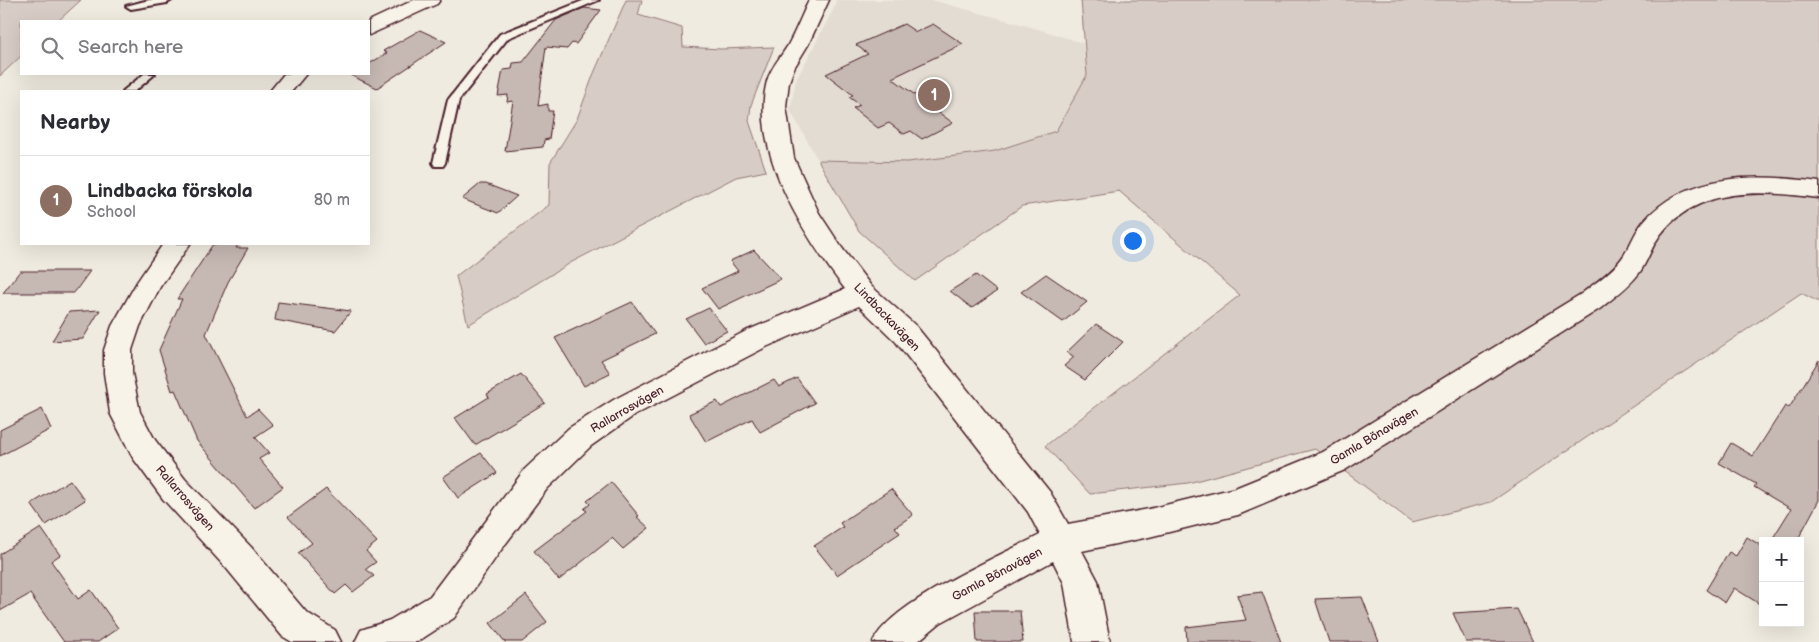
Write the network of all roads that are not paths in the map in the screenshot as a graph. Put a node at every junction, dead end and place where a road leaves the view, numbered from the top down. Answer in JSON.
{"nodes":[{"id":1,"x":167,"y":0,"type":"edge"},
{"id":2,"x":429,"y":0,"type":"edge"},
{"id":3,"x":594,"y":0,"type":"edge"},
{"id":4,"x":819,"y":0,"type":"edge"},
{"id":5,"x":131,"y":6,"type":"dead end"},
{"id":6,"x":370,"y":28,"type":"edge"},
{"id":7,"x":149,"y":75,"type":"edge"},
{"id":8,"x":294,"y":75,"type":"edge"},
{"id":9,"x":129,"y":90,"type":"edge"},
{"id":10,"x":282,"y":90,"type":"edge"},
{"id":11,"x":439,"y":163,"type":"dead end"},
{"id":12,"x":1819,"y":190,"type":"edge"},
{"id":13,"x":176,"y":245,"type":"edge"},
{"id":14,"x":862,"y":293,"type":"junction"},
{"id":15,"x":1061,"y":540,"type":"junction"},
{"id":16,"x":323,"y":642,"type":"edge"},
{"id":17,"x":373,"y":642,"type":"edge"},
{"id":18,"x":891,"y":642,"type":"edge"},
{"id":19,"x":1092,"y":642,"type":"edge"}],
"edges":[{"from":1,"to":5,"type":"lane"},
{"from":2,"to":6,"type":"street"},
{"from":3,"to":11,"type":"lane"},
{"from":4,"to":14,"type":"street","name":"Lindbackavägen"},
{"from":7,"to":9,"type":"lane"},
{"from":8,"to":10,"type":"street"},
{"from":12,"to":15,"type":"street","name":"Gamla Bönavägen"},
{"from":13,"to":16,"type":"street","name":"Rallarrosvägen"},
{"from":14,"to":15,"type":"street","name":"Lindbackavägen"},
{"from":14,"to":17,"type":"street","name":"Rallarrosvägen"},
{"from":15,"to":18,"type":"street","name":"Gamla Bönavägen"},
{"from":15,"to":19,"type":"street","name":"Lindbackavägen"}]}
